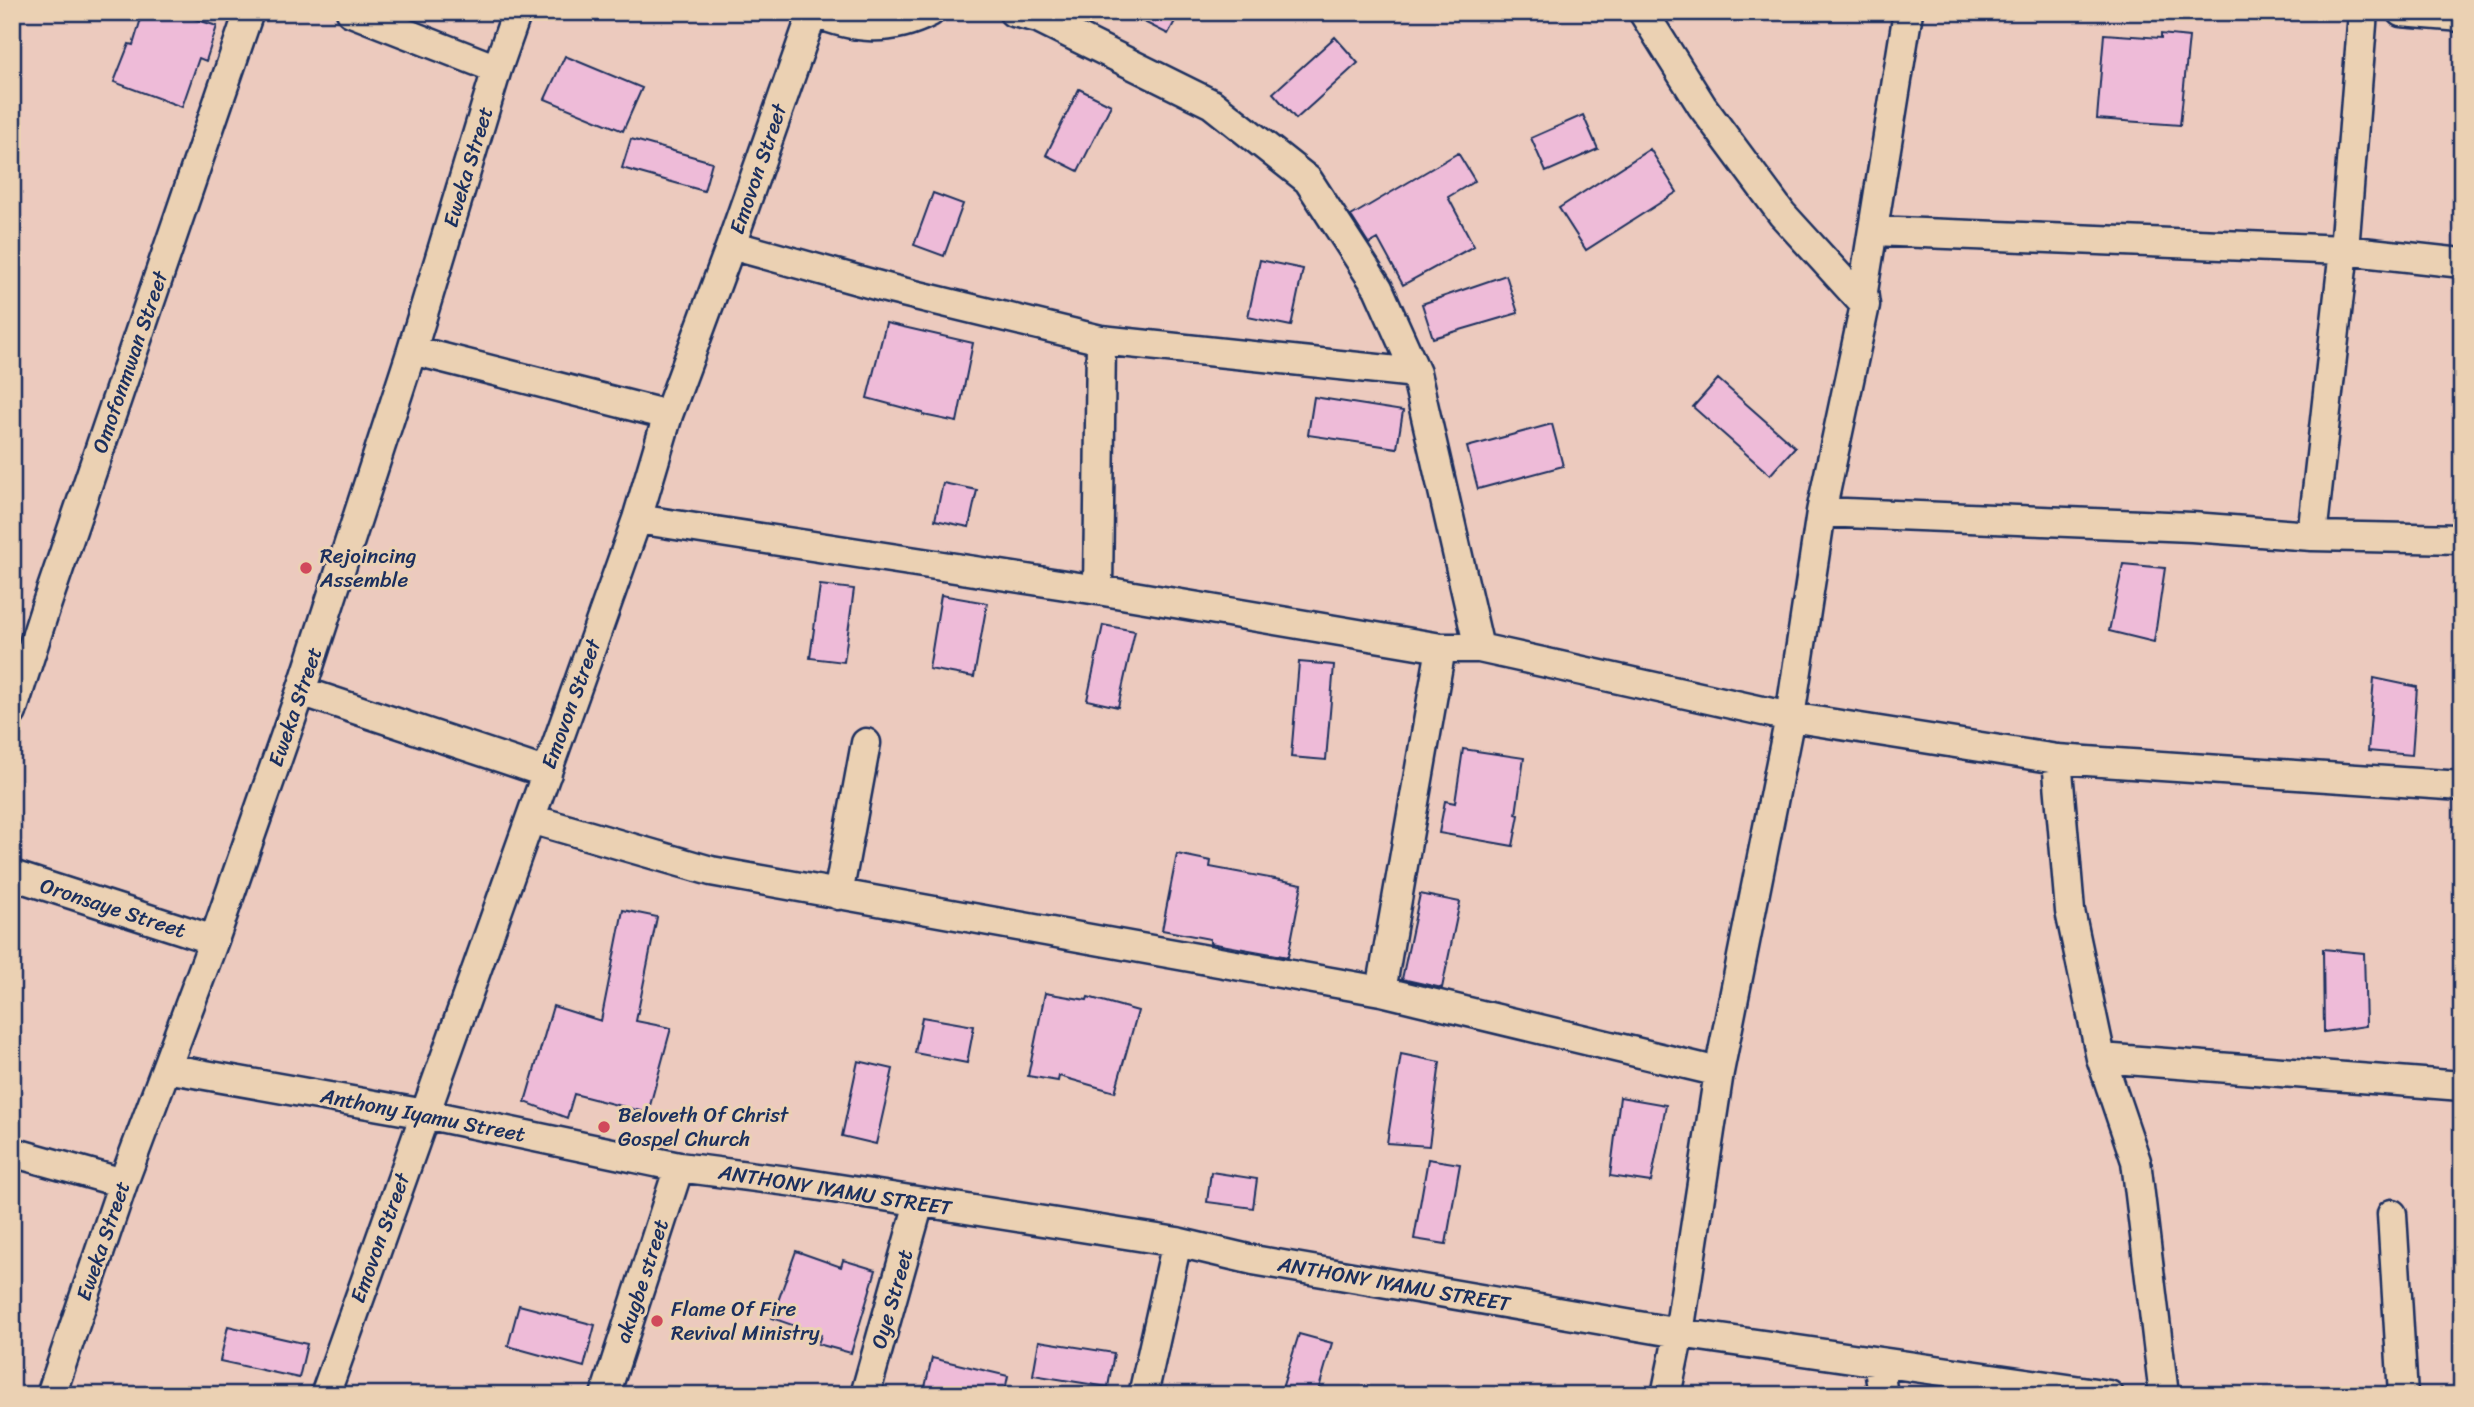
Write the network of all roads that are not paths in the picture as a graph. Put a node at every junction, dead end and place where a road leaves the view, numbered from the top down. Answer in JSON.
{"nodes":[{"id":1,"x":249,"y":12,"type":"edge"},
{"id":2,"x":351,"y":12,"type":"edge"},
{"id":3,"x":517,"y":12,"type":"edge"},
{"id":4,"x":813,"y":12,"type":"edge"},
{"id":5,"x":930,"y":12,"type":"edge"},
{"id":6,"x":1013,"y":12,"type":"edge"},
{"id":7,"x":1643,"y":12,"type":"edge"},
{"id":8,"x":1908,"y":12,"type":"edge"},
{"id":9,"x":2363,"y":12,"type":"edge"},
{"id":10,"x":2401,"y":12,"type":"edge"},
{"id":11,"x":2462,"y":17,"type":"edge"},
{"id":12,"x":497,"y":69,"type":"junction"},
{"id":13,"x":1872,"y":231,"type":"junction"},
{"id":14,"x":731,"y":245,"type":"junction"},
{"id":15,"x":2344,"y":250,"type":"junction"},
{"id":16,"x":2462,"y":263,"type":"edge"},
{"id":17,"x":1865,"y":304,"type":"junction"},
{"id":18,"x":1101,"y":340,"type":"junction"},
{"id":19,"x":412,"y":350,"type":"junction"},
{"id":20,"x":1416,"y":373,"type":"junction"},
{"id":21,"x":668,"y":415,"type":"junction"},
{"id":22,"x":1821,"y":512,"type":"junction"},
{"id":23,"x":637,"y":519,"type":"junction"},
{"id":24,"x":2312,"y":536,"type":"junction"},
{"id":25,"x":2462,"y":538,"type":"edge"},
{"id":26,"x":1098,"y":590,"type":"junction"},
{"id":27,"x":1441,"y":648,"type":"junction"},
{"id":28,"x":1479,"y":648,"type":"junction"},
{"id":29,"x":301,"y":691,"type":"junction"},
{"id":30,"x":12,"y":712,"type":"edge"},
{"id":31,"x":1790,"y":717,"type":"junction"},
{"id":32,"x":866,"y":743,"type":"dead end"},
{"id":33,"x":2057,"y":758,"type":"junction"},
{"id":34,"x":547,"y":773,"type":"junction"},
{"id":35,"x":2462,"y":786,"type":"edge"},
{"id":36,"x":531,"y":819,"type":"junction"},
{"id":37,"x":12,"y":875,"type":"edge"},
{"id":38,"x":838,"y":895,"type":"junction"},
{"id":39,"x":214,"y":940,"type":"junction"},
{"id":40,"x":1381,"y":991,"type":"junction"},
{"id":41,"x":2101,"y":1058,"type":"junction"},
{"id":42,"x":166,"y":1068,"type":"junction"},
{"id":43,"x":1719,"y":1072,"type":"junction"},
{"id":44,"x":2462,"y":1086,"type":"edge"},
{"id":45,"x":425,"y":1114,"type":"junction"},
{"id":46,"x":12,"y":1152,"type":"edge"},
{"id":47,"x":679,"y":1167,"type":"junction"},
{"id":48,"x":123,"y":1183,"type":"junction"},
{"id":49,"x":919,"y":1203,"type":"junction"},
{"id":50,"x":2392,"y":1214,"type":"dead end"},
{"id":51,"x":1177,"y":1242,"type":"junction"},
{"id":52,"x":1679,"y":1333,"type":"junction"},
{"id":53,"x":1878,"y":1362,"type":"junction"},
{"id":54,"x":51,"y":1395,"type":"edge"},
{"id":55,"x":325,"y":1395,"type":"edge"},
{"id":56,"x":605,"y":1395,"type":"edge"},
{"id":57,"x":865,"y":1395,"type":"edge"},
{"id":58,"x":1143,"y":1395,"type":"edge"},
{"id":59,"x":1666,"y":1395,"type":"edge"},
{"id":60,"x":1883,"y":1395,"type":"edge"},
{"id":61,"x":2109,"y":1395,"type":"edge"},
{"id":62,"x":2164,"y":1395,"type":"edge"},
{"id":63,"x":2403,"y":1395,"type":"edge"}],
"edges":[{"from":1,"to":30,"type":"street","name":"Omofonmwan Street"},
{"from":2,"to":12,"type":"street"},
{"from":3,"to":12,"type":"street","name":"Eweka Street"},
{"from":4,"to":5,"type":"street"},
{"from":4,"to":14,"type":"street","name":"Emovon Street"},
{"from":6,"to":20,"type":"street"},
{"from":7,"to":17,"type":"street"},
{"from":8,"to":13,"type":"street"},
{"from":9,"to":15,"type":"street"},
{"from":10,"to":11,"type":"street"},
{"from":12,"to":19,"type":"street","name":"Eweka Street"},
{"from":13,"to":15,"type":"street"},
{"from":13,"to":17,"type":"street"},
{"from":14,"to":18,"type":"street"},
{"from":14,"to":21,"type":"street","name":"Emovon Street"},
{"from":15,"to":16,"type":"street"},
{"from":15,"to":24,"type":"street"},
{"from":17,"to":22,"type":"street"},
{"from":18,"to":20,"type":"street"},
{"from":18,"to":26,"type":"street"},
{"from":19,"to":21,"type":"street"},
{"from":19,"to":29,"type":"street","name":"Eweka Street"},
{"from":20,"to":28,"type":"street"},
{"from":21,"to":23,"type":"street","name":"Emovon Street"},
{"from":22,"to":24,"type":"street"},
{"from":22,"to":31,"type":"street"},
{"from":23,"to":26,"type":"street"},
{"from":23,"to":34,"type":"street","name":"Emovon Street"},
{"from":24,"to":25,"type":"street"},
{"from":26,"to":27,"type":"street"},
{"from":27,"to":28,"type":"street"},
{"from":27,"to":40,"type":"street"},
{"from":28,"to":31,"type":"street"},
{"from":29,"to":34,"type":"street"},
{"from":29,"to":39,"type":"street","name":"Eweka Street"},
{"from":31,"to":33,"type":"street"},
{"from":31,"to":43,"type":"street"},
{"from":32,"to":38,"type":"street"},
{"from":33,"to":35,"type":"street"},
{"from":33,"to":41,"type":"street"},
{"from":34,"to":36,"type":"street","name":"Emovon Street"},
{"from":36,"to":38,"type":"street"},
{"from":36,"to":45,"type":"street","name":"Emovon Street"},
{"from":37,"to":39,"type":"street","name":"Oronsaye Street"},
{"from":38,"to":40,"type":"street"},
{"from":39,"to":42,"type":"street","name":"Eweka Street"},
{"from":40,"to":43,"type":"street"},
{"from":41,"to":44,"type":"street"},
{"from":41,"to":62,"type":"street"},
{"from":42,"to":45,"type":"street","name":"Anthony Iyamu Street"},
{"from":42,"to":48,"type":"street","name":"Eweka Street"},
{"from":43,"to":52,"type":"street"},
{"from":45,"to":47,"type":"street","name":"Anthony Iyamu Street"},
{"from":45,"to":55,"type":"street","name":"Emovon Street"},
{"from":46,"to":48,"type":"street"},
{"from":47,"to":49,"type":"street","name":"ANTHONY IYAMU STREET"},
{"from":47,"to":56,"type":"street","name":"akugbe street"},
{"from":48,"to":54,"type":"street","name":"Eweka Street"},
{"from":49,"to":51,"type":"street","name":"ANTHONY IYAMU STREET"},
{"from":49,"to":57,"type":"street","name":"Oye Street"},
{"from":50,"to":63,"type":"street"},
{"from":51,"to":52,"type":"street","name":"ANTHONY IYAMU STREET"},
{"from":51,"to":58,"type":"street"},
{"from":52,"to":53,"type":"street","name":"ANTHONY IYAMU STREET"},
{"from":52,"to":59,"type":"street"},
{"from":53,"to":60,"type":"street"},
{"from":53,"to":61,"type":"street","name":"ANTHONY IYAMU STREET"}]}
